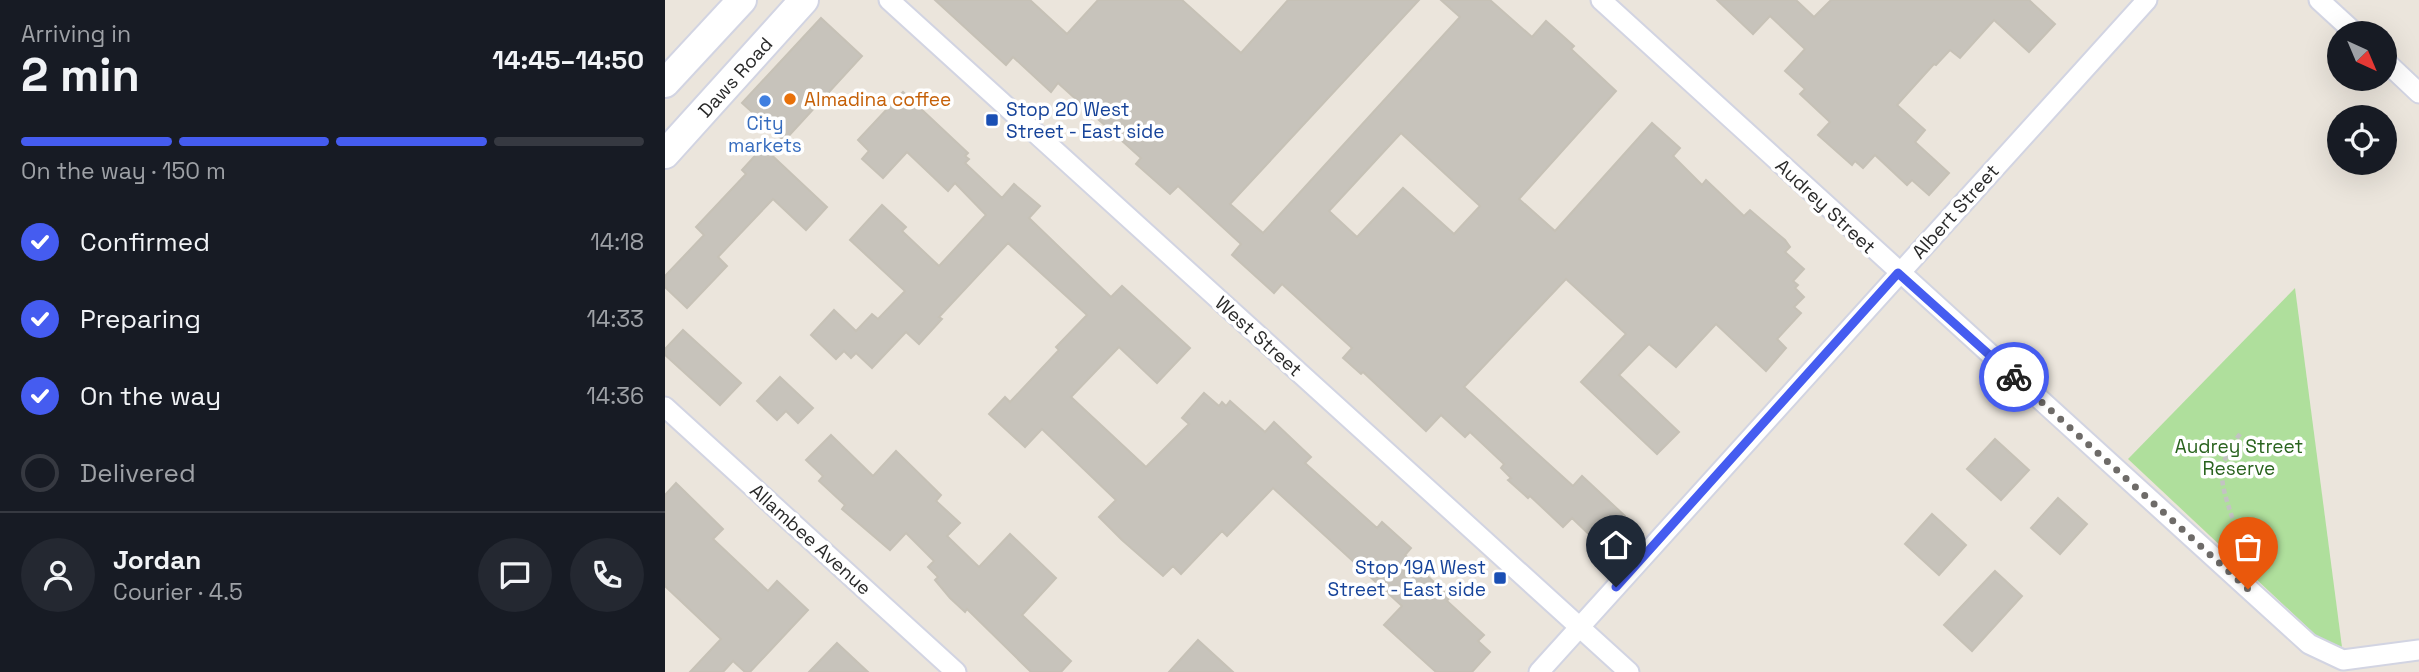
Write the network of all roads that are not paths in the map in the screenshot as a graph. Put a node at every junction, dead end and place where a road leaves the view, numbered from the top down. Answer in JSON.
{"nodes":[{"id":1,"x":742,"y":0,"type":"edge"},
{"id":2,"x":804,"y":0,"type":"edge"},
{"id":3,"x":889,"y":0,"type":"edge"},
{"id":4,"x":1601,"y":0,"type":"edge"},
{"id":5,"x":2147,"y":0,"type":"edge"},
{"id":6,"x":2319,"y":0,"type":"edge"},
{"id":7,"x":2342,"y":21,"type":"edge"},
{"id":8,"x":2397,"y":72,"type":"edge"},
{"id":9,"x":666,"y":81,"type":"edge"},
{"id":10,"x":2419,"y":93,"type":"edge"},
{"id":11,"x":665,"y":154,"type":"edge"},
{"id":12,"x":1898,"y":273,"type":"junction"},
{"id":13,"x":665,"y":407,"type":"edge"},
{"id":14,"x":1580,"y":627,"type":"junction"},
{"id":15,"x":2419,"y":650,"type":"edge"},
{"id":16,"x":956,"y":672,"type":"edge"},
{"id":17,"x":1539,"y":672,"type":"edge"},
{"id":18,"x":1629,"y":672,"type":"edge"}],
"edges":[{"from":1,"to":9,"type":"main road"},
{"from":2,"to":11,"type":"main road","name":"Daws Road"},
{"from":3,"to":14,"type":"street","name":"West Street"},
{"from":4,"to":12,"type":"street","name":"Audrey Street"},
{"from":5,"to":12,"type":"street","name":"Albert Street"},
{"from":6,"to":7,"type":"street"},
{"from":8,"to":10,"type":"street"},
{"from":12,"to":14,"type":"street","name":"Albert Street"},
{"from":12,"to":15,"type":"street","name":"Audrey Street"},
{"from":13,"to":16,"type":"street","name":"Allambee Avenue"},
{"from":14,"to":17,"type":"street","name":"Albert Street"},
{"from":14,"to":18,"type":"street","name":"West Street"}]}
